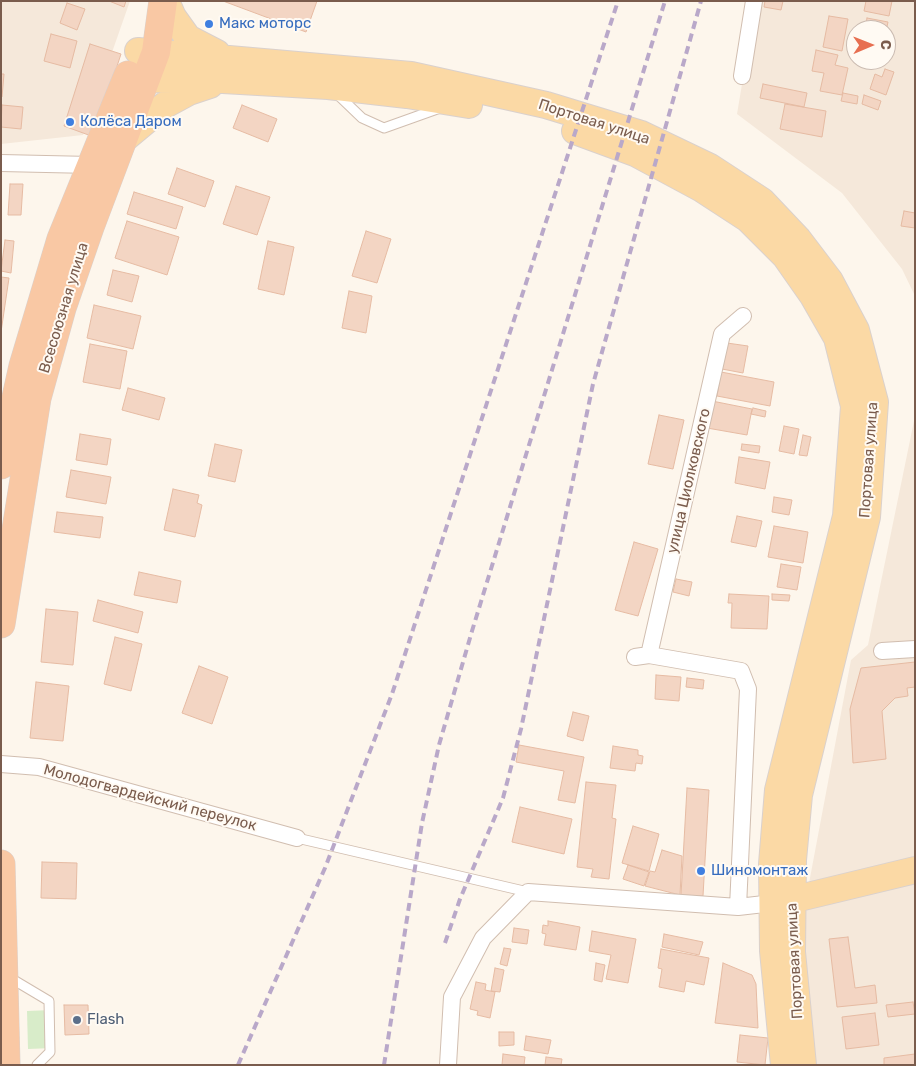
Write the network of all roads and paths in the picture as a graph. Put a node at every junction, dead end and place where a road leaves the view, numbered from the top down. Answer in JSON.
{"nodes":[{"id":1,"x":163,"y":1,"type":"edge"},
{"id":2,"x":754,"y":1,"type":"edge"},
{"id":3,"x":147,"y":52,"type":"junction"},
{"id":4,"x":226,"y":69,"type":"junction"},
{"id":5,"x":742,"y":76,"type":"dead end"},
{"id":6,"x":136,"y":79,"type":"junction"},
{"id":7,"x":328,"y":86,"type":"junction"},
{"id":8,"x":456,"y":103,"type":"junction"},
{"id":9,"x":123,"y":140,"type":"junction"},
{"id":10,"x":1,"y":163,"type":"edge"},
{"id":11,"x":91,"y":165,"type":"junction"},
{"id":12,"x":743,"y":316,"type":"dead end"},
{"id":13,"x":1,"y":465,"type":"edge"},
{"id":14,"x":1,"y":624,"type":"edge"},
{"id":15,"x":915,"y":648,"type":"edge"},
{"id":16,"x":882,"y":651,"type":"dead end"},
{"id":17,"x":1,"y":764,"type":"edge"},
{"id":18,"x":297,"y":838,"type":"joint"},
{"id":19,"x":1,"y":864,"type":"edge"},
{"id":20,"x":915,"y":870,"type":"edge"},
{"id":21,"x":528,"y":892,"type":"junction"},
{"id":22,"x":782,"y":902,"type":"junction"},
{"id":23,"x":738,"y":907,"type":"junction"},
{"id":24,"x":4,"y":974,"type":"junction"},
{"id":25,"x":6,"y":1065,"type":"edge"},
{"id":26,"x":37,"y":1065,"type":"edge"},
{"id":27,"x":448,"y":1065,"type":"edge"},
{"id":28,"x":784,"y":1065,"type":"edge"},
{"id":29,"x":803,"y":1065,"type":"edge"}],
"edges":[{"from":1,"to":3,"type":"highway","name":"Всесоюзная улица"},
{"from":1,"to":4,"type":"main road"},
{"from":2,"to":5,"type":"street"},
{"from":3,"to":4,"type":"main road","name":"Портовая улица"},
{"from":3,"to":6,"type":"highway","name":"Всесоюзная улица"},
{"from":4,"to":6,"type":"main road","name":"Портовая улица"},
{"from":4,"to":7,"type":"main road","name":"Портовая улица"},
{"from":4,"to":9,"type":"main road"},
{"from":4,"to":22,"type":"main road","name":"Портовая улица"},
{"from":6,"to":9,"type":"highway","name":"Всесоюзная улица"},
{"from":6,"to":11,"type":"highway","name":"Всесоюзная улица"},
{"from":7,"to":8,"type":"main road","name":"Портовая улица"},
{"from":7,"to":8,"type":"lane"},
{"from":8,"to":22,"type":"main road","name":"Портовая улица"},
{"from":9,"to":14,"type":"highway","name":"Всесоюзная улица"},
{"from":10,"to":11,"type":"street"},
{"from":11,"to":13,"type":"highway","name":"Всесоюзная улица"},
{"from":12,"to":23,"type":"street","name":"улица Циолковского"},
{"from":15,"to":16,"type":"street"},
{"from":17,"to":18,"type":"street","name":"Молодогвардейский переулок"},
{"from":18,"to":21,"type":"lane"},
{"from":19,"to":24,"type":"highway"},
{"from":20,"to":22,"type":"main road"},
{"from":21,"to":23,"type":"street"},
{"from":21,"to":27,"type":"street"},
{"from":22,"to":23,"type":"street"},
{"from":22,"to":28,"type":"main road","name":"Портовая улица"},
{"from":22,"to":29,"type":"main road","name":"Портовая улица"},
{"from":24,"to":25,"type":"highway"},
{"from":24,"to":26,"type":"lane"}]}
